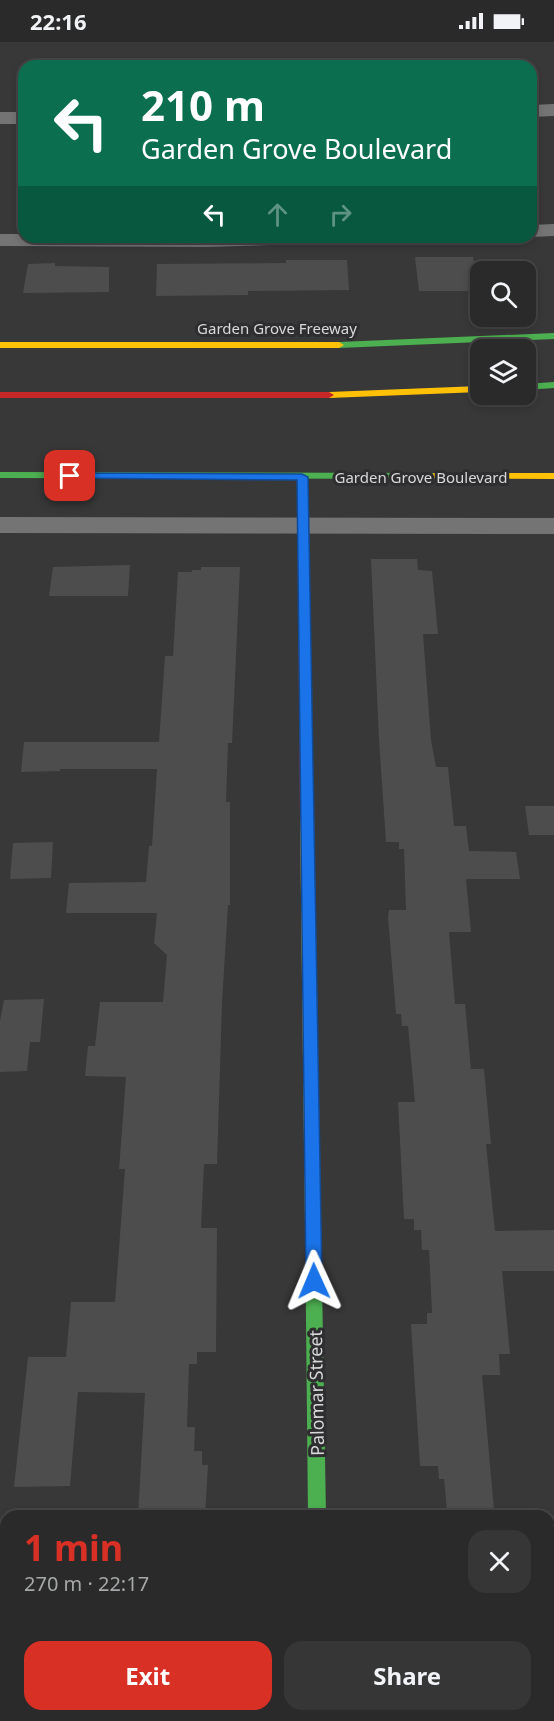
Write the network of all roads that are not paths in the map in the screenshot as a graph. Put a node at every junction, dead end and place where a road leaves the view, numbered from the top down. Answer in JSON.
{"nodes":[{"id":1,"x":554,"y":110,"type":"edge"},
{"id":2,"x":537,"y":111,"type":"edge"},
{"id":3,"x":0,"y":118,"type":"edge"},
{"id":4,"x":18,"y":118,"type":"edge"},
{"id":5,"x":554,"y":230,"type":"edge"},
{"id":6,"x":537,"y":231,"type":"edge"},
{"id":7,"x":0,"y":240,"type":"edge"},
{"id":8,"x":18,"y":240,"type":"edge"},
{"id":9,"x":554,"y":336,"type":"edge"},
{"id":10,"x":0,"y":345,"type":"edge"},
{"id":11,"x":554,"y":385,"type":"edge"},
{"id":12,"x":536,"y":386,"type":"edge"},
{"id":13,"x":470,"y":389,"type":"edge"},
{"id":14,"x":0,"y":394,"type":"edge"},
{"id":15,"x":0,"y":476,"type":"edge"},
{"id":16,"x":554,"y":476,"type":"edge"},
{"id":17,"x":302,"y":477,"type":"junction"},
{"id":18,"x":0,"y":525,"type":"edge"},
{"id":19,"x":304,"y":526,"type":"junction"},
{"id":20,"x":554,"y":526,"type":"edge"},
{"id":21,"x":317,"y":1510,"type":"edge"}],
"edges":[{"from":1,"to":2,"type":"street"},
{"from":3,"to":4,"type":"street"},
{"from":5,"to":6,"type":"street"},
{"from":7,"to":8,"type":"street"},
{"from":9,"to":10,"type":"main road","name":"Garden Grove Freeway"},
{"from":11,"to":12,"type":"main road"},
{"from":13,"to":14,"type":"main road"},
{"from":15,"to":17,"type":"main road","name":"Garden Grove Boulevard"},
{"from":16,"to":17,"type":"main road","name":"Garden Grove Boulevard"},
{"from":17,"to":19,"type":"main road","name":"Palomar Street"},
{"from":18,"to":19,"type":"street"},
{"from":19,"to":20,"type":"street"},
{"from":19,"to":21,"type":"main road","name":"Palomar Street"}]}
